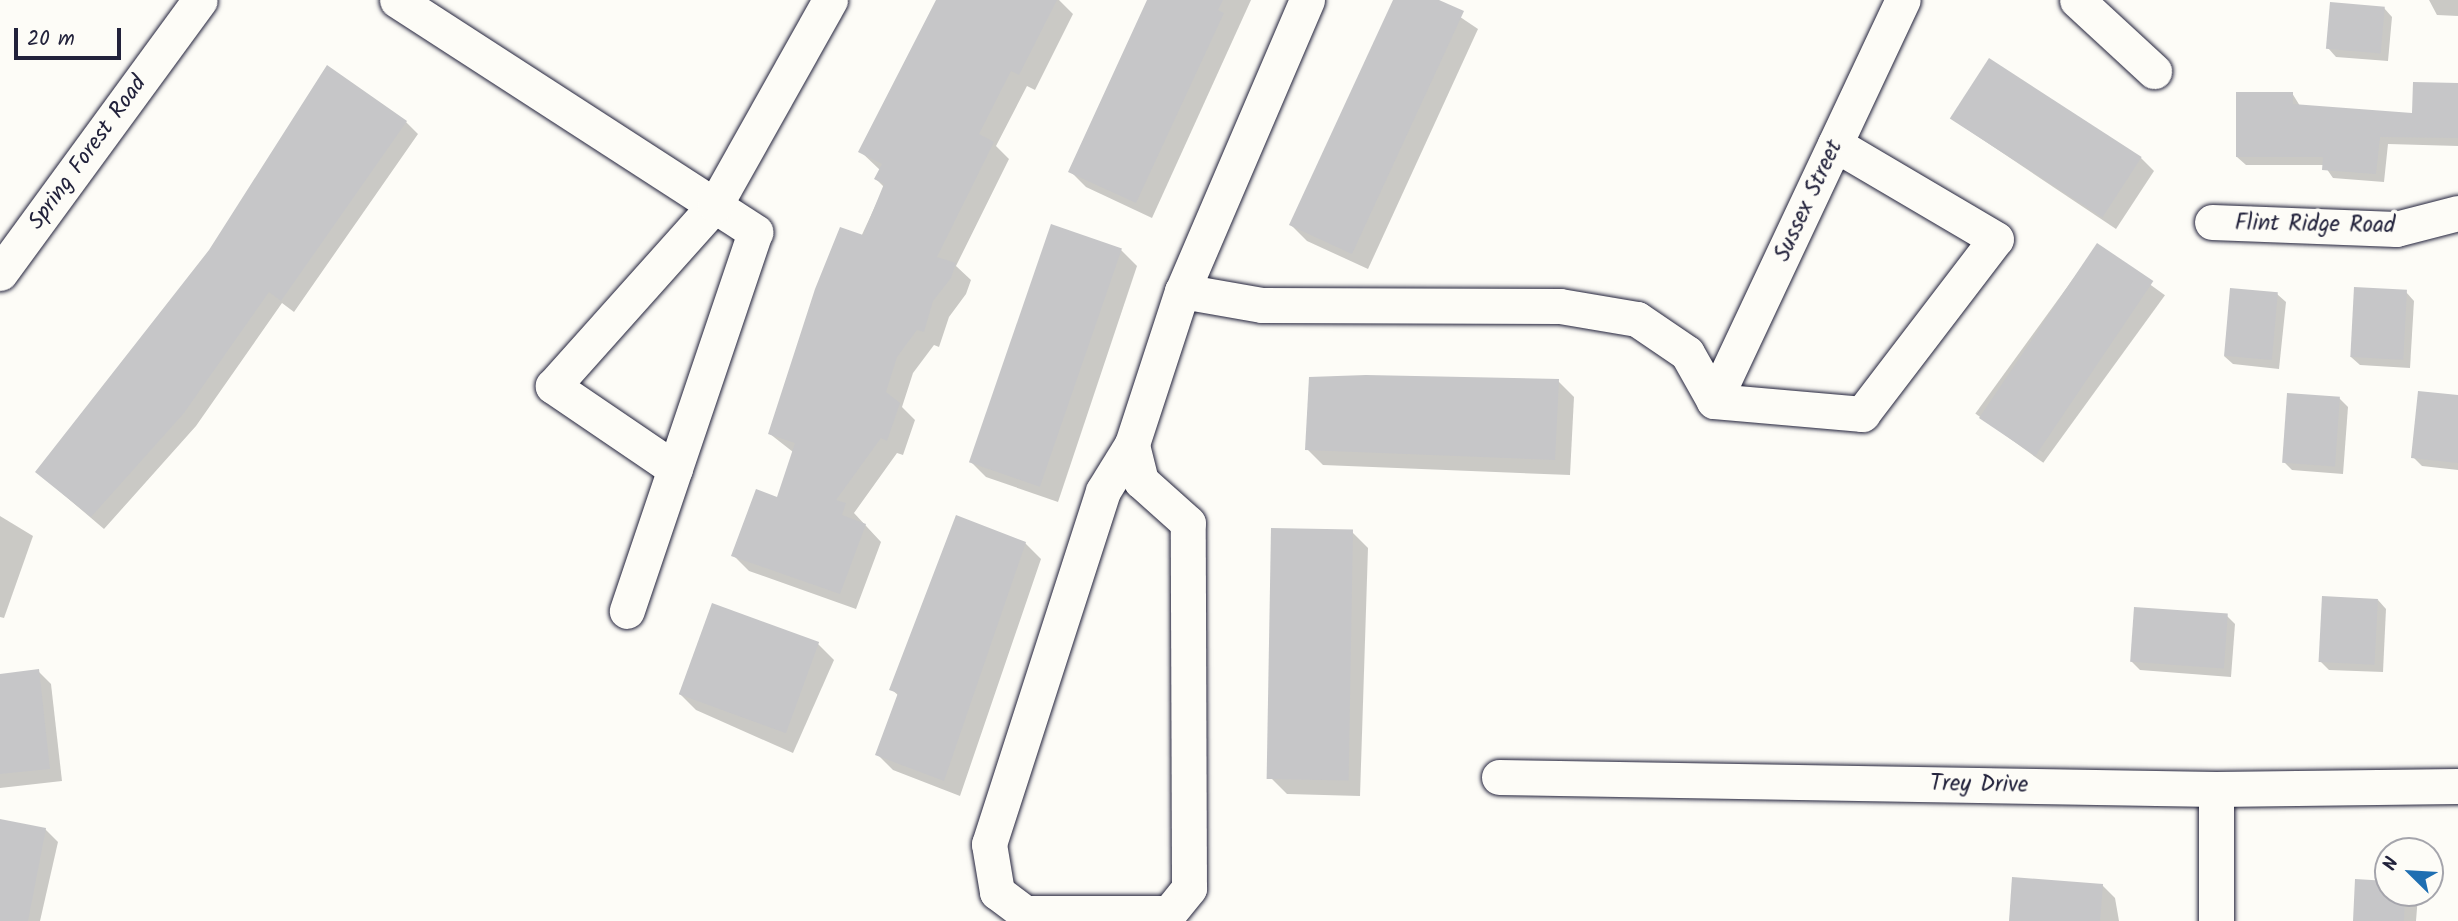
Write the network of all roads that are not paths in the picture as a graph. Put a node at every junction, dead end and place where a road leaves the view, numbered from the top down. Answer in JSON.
{"nodes":[{"id":1,"x":200,"y":0,"type":"edge"},
{"id":2,"x":397,"y":0,"type":"edge"},
{"id":3,"x":830,"y":0,"type":"edge"},
{"id":4,"x":1307,"y":0,"type":"edge"},
{"id":5,"x":1903,"y":0,"type":"edge"},
{"id":6,"x":2077,"y":0,"type":"edge"},
{"id":7,"x":2154,"y":71,"type":"dead end"},
{"id":8,"x":1835,"y":144,"type":"junction"},
{"id":9,"x":715,"y":205,"type":"junction"},
{"id":10,"x":2458,"y":213,"type":"edge"},
{"id":11,"x":2212,"y":222,"type":"dead end"},
{"id":12,"x":0,"y":273,"type":"edge"},
{"id":13,"x":1182,"y":291,"type":"junction"},
{"id":14,"x":1714,"y":401,"type":"junction"},
{"id":15,"x":1132,"y":444,"type":"junction"},
{"id":16,"x":675,"y":469,"type":"junction"},
{"id":17,"x":627,"y":611,"type":"dead end"},
{"id":18,"x":1499,"y":777,"type":"dead end"},
{"id":19,"x":2458,"y":786,"type":"edge"},
{"id":20,"x":2216,"y":789,"type":"junction"},
{"id":21,"x":2216,"y":921,"type":"edge"}],
"edges":[{"from":1,"to":12,"type":"street","name":"Spring Forest Road"},
{"from":2,"to":9,"type":"street"},
{"from":3,"to":9,"type":"street"},
{"from":4,"to":13,"type":"street"},
{"from":5,"to":8,"type":"street","name":"Sussex Street"},
{"from":6,"to":7,"type":"street"},
{"from":8,"to":14,"type":"street","name":"Sussex Street"},
{"from":8,"to":14,"type":"street"},
{"from":9,"to":16,"type":"street"},
{"from":9,"to":16,"type":"street"},
{"from":10,"to":11,"type":"street","name":"Flint Ridge Road"},
{"from":13,"to":14,"type":"street"},
{"from":13,"to":15,"type":"street"},
{"from":15,"to":15,"type":"street"},
{"from":16,"to":17,"type":"street"},
{"from":18,"to":20,"type":"street","name":"Trey Drive"},
{"from":19,"to":20,"type":"street","name":"Trey Drive"},
{"from":20,"to":21,"type":"street"}]}
